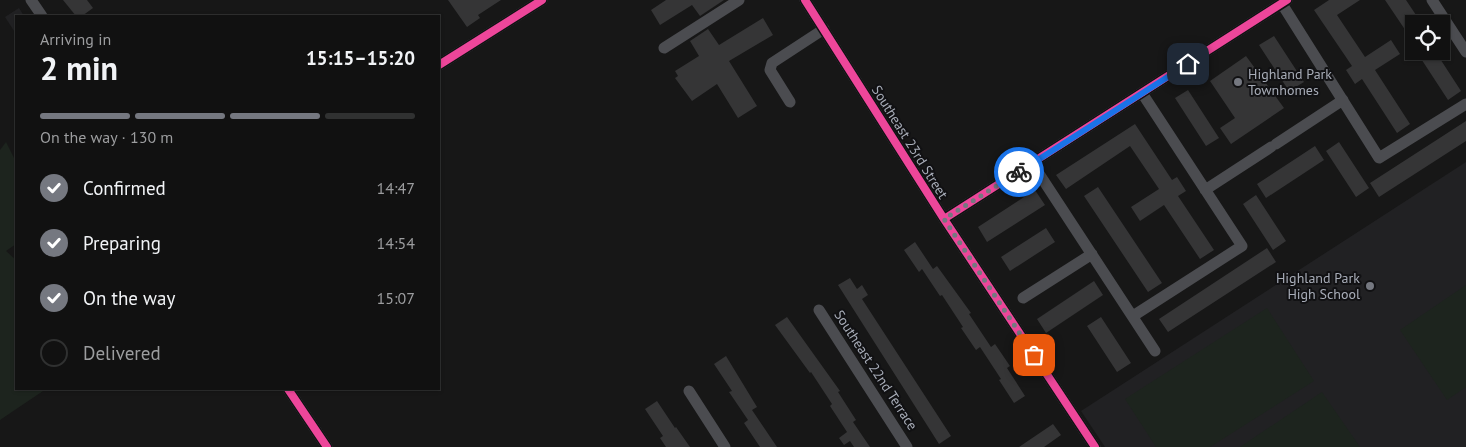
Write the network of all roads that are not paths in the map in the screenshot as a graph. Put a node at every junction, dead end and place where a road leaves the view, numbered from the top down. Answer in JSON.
{"nodes":[{"id":1,"x":31,"y":0,"type":"edge"},
{"id":2,"x":542,"y":0,"type":"edge"},
{"id":3,"x":739,"y":0,"type":"edge"},
{"id":4,"x":805,"y":0,"type":"edge"},
{"id":5,"x":1432,"y":0,"type":"edge"},
{"id":6,"x":1285,"y":2,"type":"edge"},
{"id":7,"x":41,"y":15,"type":"edge"},
{"id":8,"x":824,"y":30,"type":"junction"},
{"id":9,"x":664,"y":48,"type":"dead end"},
{"id":10,"x":1466,"y":52,"type":"edge"},
{"id":11,"x":440,"y":64,"type":"edge"},
{"id":12,"x":1142,"y":94,"type":"junction"},
{"id":13,"x":1342,"y":100,"type":"junction"},
{"id":14,"x":790,"y":102,"type":"dead end"},
{"id":15,"x":1466,"y":104,"type":"edge"},
{"id":16,"x":1032,"y":163,"type":"junction"},
{"id":17,"x":1205,"y":190,"type":"junction"},
{"id":18,"x":944,"y":219,"type":"junction"},
{"id":19,"x":1092,"y":254,"type":"junction"},
{"id":20,"x":1023,"y":298,"type":"dead end"},
{"id":21,"x":819,"y":310,"type":"dead end"},
{"id":22,"x":1133,"y":316,"type":"junction"},
{"id":23,"x":1155,"y":351,"type":"dead end"},
{"id":24,"x":289,"y":390,"type":"edge"},
{"id":25,"x":689,"y":391,"type":"dead end"},
{"id":26,"x":327,"y":447,"type":"edge"},
{"id":27,"x":725,"y":447,"type":"edge"},
{"id":28,"x":907,"y":447,"type":"edge"},
{"id":29,"x":1094,"y":447,"type":"edge"}],
"edges":[{"from":1,"to":7,"type":"street"},
{"from":2,"to":11,"type":"street"},
{"from":3,"to":9,"type":"street"},
{"from":4,"to":8,"type":"street","name":"Southeast 23rd Street"},
{"from":5,"to":10,"type":"street"},
{"from":6,"to":12,"type":"street"},
{"from":6,"to":13,"type":"street"},
{"from":8,"to":14,"type":"street"},
{"from":8,"to":18,"type":"street","name":"Southeast 23rd Street"},
{"from":12,"to":16,"type":"street"},
{"from":12,"to":17,"type":"street"},
{"from":13,"to":15,"type":"street"},
{"from":13,"to":17,"type":"street"},
{"from":16,"to":18,"type":"street"},
{"from":16,"to":19,"type":"street"},
{"from":17,"to":22,"type":"street"},
{"from":18,"to":29,"type":"street","name":"Southeast 23rd Street"},
{"from":19,"to":20,"type":"street"},
{"from":19,"to":22,"type":"street"},
{"from":21,"to":28,"type":"street","name":"Southeast 22nd Terrace"},
{"from":22,"to":23,"type":"street"},
{"from":24,"to":26,"type":"street"},
{"from":25,"to":27,"type":"street"}]}
